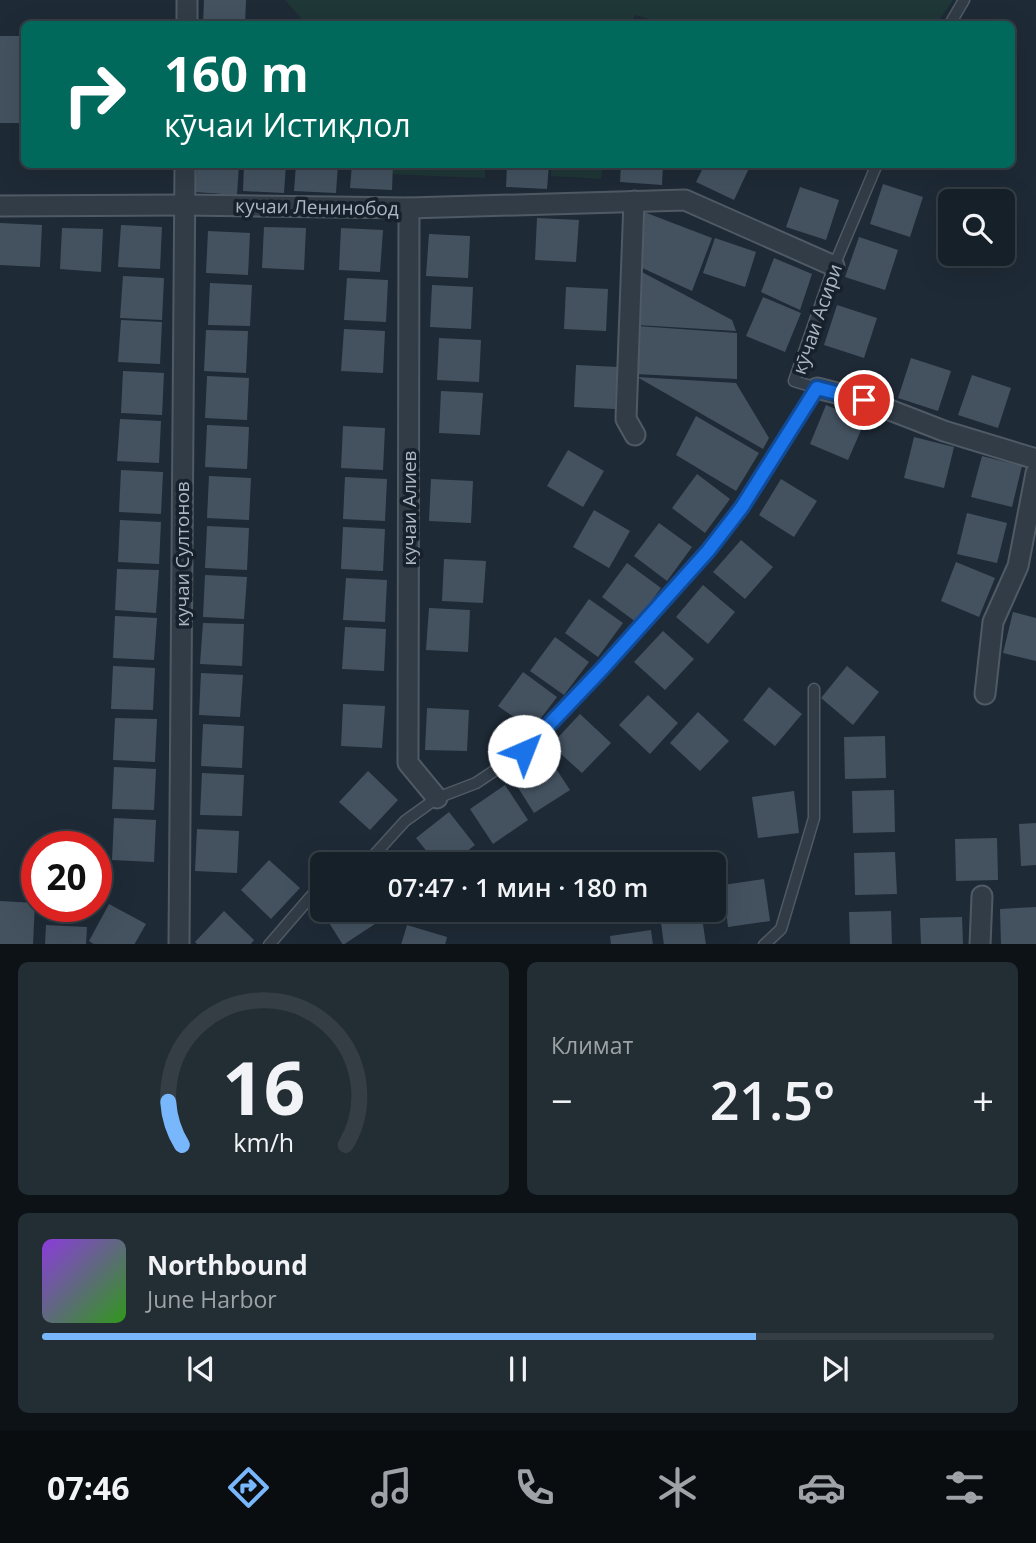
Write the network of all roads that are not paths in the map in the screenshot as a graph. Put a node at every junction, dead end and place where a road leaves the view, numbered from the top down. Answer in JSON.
{"nodes":[{"id":1,"x":187,"y":0,"type":"edge"},
{"id":2,"x":964,"y":0,"type":"edge"},
{"id":3,"x":187,"y":21,"type":"edge"},
{"id":4,"x":952,"y":21,"type":"edge"},
{"id":5,"x":185,"y":168,"type":"edge"},
{"id":6,"x":875,"y":168,"type":"edge"},
{"id":7,"x":634,"y":201,"type":"junction"},
{"id":8,"x":184,"y":205,"type":"junction"},
{"id":9,"x":0,"y":206,"type":"edge"},
{"id":10,"x":410,"y":208,"type":"junction"},
{"id":11,"x":834,"y":266,"type":"junction"},
{"id":12,"x":817,"y":388,"type":"junction"},
{"id":13,"x":635,"y":435,"type":"dead end"},
{"id":14,"x":1036,"y":458,"type":"edge"},
{"id":15,"x":1036,"y":473,"type":"edge"},
{"id":16,"x":814,"y":689,"type":"dead end"},
{"id":17,"x":985,"y":694,"type":"dead end"},
{"id":18,"x":437,"y":799,"type":"junction"},
{"id":19,"x":377,"y":852,"type":"edge"},
{"id":20,"x":982,"y":896,"type":"dead end"},
{"id":21,"x":310,"y":897,"type":"edge"},
{"id":22,"x":179,"y":944,"type":"edge"},
{"id":23,"x":269,"y":944,"type":"edge"},
{"id":24,"x":764,"y":944,"type":"edge"},
{"id":25,"x":980,"y":944,"type":"edge"}],
"edges":[{"from":1,"to":3,"type":"street"},
{"from":2,"to":4,"type":"lane"},
{"from":5,"to":8,"type":"street","name":"кучаи Султонов"},
{"from":6,"to":11,"type":"lane","name":"кӯчаи Асири"},
{"from":7,"to":10,"type":"street","name":"кучаи Ленинобод"},
{"from":7,"to":11,"type":"street","name":"кучаи Ленинобод"},
{"from":7,"to":13,"type":"street"},
{"from":8,"to":9,"type":"street","name":"кучаи Ленинобод"},
{"from":8,"to":10,"type":"street","name":"кучаи Ленинобод"},
{"from":8,"to":22,"type":"street","name":"кучаи Султонов"},
{"from":10,"to":18,"type":"street","name":"кучаи Алиев"},
{"from":11,"to":12,"type":"lane","name":"кӯчаи Асири"},
{"from":12,"to":14,"type":"street"},
{"from":12,"to":18,"type":"lane","name":"кӯчаи Асири"},
{"from":15,"to":17,"type":"street"},
{"from":16,"to":24,"type":"lane"},
{"from":18,"to":19,"type":"lane","name":"кӯчаи Асири"},
{"from":20,"to":25,"type":"street"},
{"from":21,"to":23,"type":"lane"}]}
